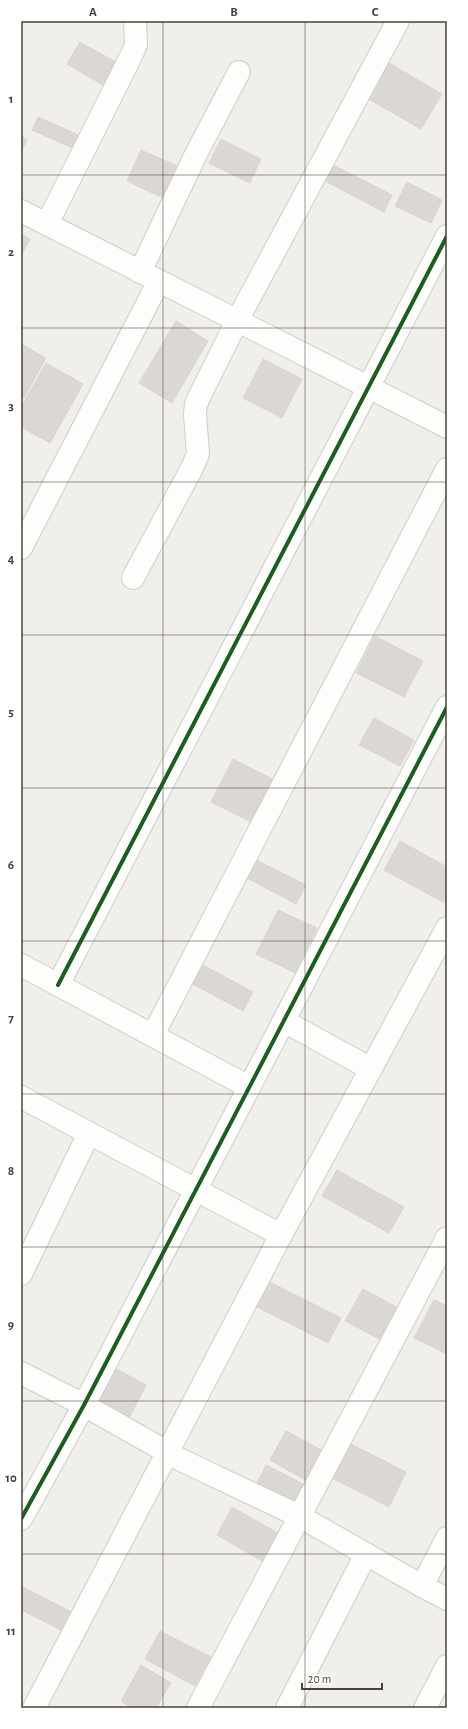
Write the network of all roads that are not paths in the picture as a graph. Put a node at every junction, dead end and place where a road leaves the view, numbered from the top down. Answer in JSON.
{"nodes":[{"id":1,"x":135,"y":21,"type":"edge"},
{"id":2,"x":398,"y":21,"type":"edge"},
{"id":3,"x":239,"y":72,"type":"dead end"},
{"id":4,"x":21,"y":211,"type":"edge"},
{"id":5,"x":47,"y":224,"type":"junction"},
{"id":6,"x":447,"y":236,"type":"edge"},
{"id":7,"x":149,"y":276,"type":"junction"},
{"id":8,"x":237,"y":321,"type":"junction"},
{"id":9,"x":368,"y":387,"type":"junction"},
{"id":10,"x":447,"y":427,"type":"edge"},
{"id":11,"x":447,"y":469,"type":"edge"},
{"id":12,"x":21,"y":548,"type":"edge"},
{"id":13,"x":132,"y":578,"type":"dead end"},
{"id":14,"x":447,"y":707,"type":"edge"},
{"id":15,"x":447,"y":928,"type":"edge"},
{"id":16,"x":21,"y":965,"type":"edge"},
{"id":17,"x":58,"y":985,"type":"junction"},
{"id":18,"x":284,"y":1021,"type":"junction"},
{"id":19,"x":153,"y":1035,"type":"junction"},
{"id":20,"x":371,"y":1069,"type":"junction"},
{"id":21,"x":249,"y":1086,"type":"junction"},
{"id":22,"x":21,"y":1097,"type":"edge"},
{"id":23,"x":89,"y":1133,"type":"junction"},
{"id":24,"x":195,"y":1190,"type":"junction"},
{"id":25,"x":281,"y":1235,"type":"junction"},
{"id":26,"x":447,"y":1238,"type":"edge"},
{"id":27,"x":21,"y":1274,"type":"edge"},
{"id":28,"x":21,"y":1373,"type":"edge"},
{"id":29,"x":84,"y":1405,"type":"junction"},
{"id":30,"x":168,"y":1452,"type":"junction"},
{"id":31,"x":299,"y":1516,"type":"junction"},
{"id":32,"x":21,"y":1519,"type":"edge"},
{"id":33,"x":447,"y":1538,"type":"edge"},
{"id":34,"x":366,"y":1554,"type":"junction"},
{"id":35,"x":422,"y":1586,"type":"junction"},
{"id":36,"x":447,"y":1600,"type":"edge"},
{"id":37,"x":445,"y":1676,"type":"edge"},
{"id":38,"x":34,"y":1708,"type":"edge"},
{"id":39,"x":198,"y":1708,"type":"edge"},
{"id":40,"x":287,"y":1708,"type":"edge"},
{"id":41,"x":425,"y":1708,"type":"edge"}],
"edges":[{"from":1,"to":5,"type":"street"},
{"from":2,"to":8,"type":"street"},
{"from":3,"to":7,"type":"street"},
{"from":4,"to":5,"type":"street"},
{"from":5,"to":7,"type":"street"},
{"from":6,"to":9,"type":"street"},
{"from":7,"to":8,"type":"street"},
{"from":7,"to":12,"type":"street"},
{"from":8,"to":9,"type":"street"},
{"from":8,"to":13,"type":"street"},
{"from":9,"to":10,"type":"street"},
{"from":9,"to":17,"type":"street"},
{"from":11,"to":19,"type":"street"},
{"from":14,"to":18,"type":"street"},
{"from":15,"to":20,"type":"street"},
{"from":16,"to":17,"type":"street"},
{"from":17,"to":19,"type":"street"},
{"from":18,"to":20,"type":"street"},
{"from":18,"to":21,"type":"street"},
{"from":19,"to":21,"type":"street"},
{"from":20,"to":25,"type":"street"},
{"from":21,"to":24,"type":"street"},
{"from":22,"to":23,"type":"street"},
{"from":23,"to":24,"type":"street"},
{"from":23,"to":27,"type":"street"},
{"from":24,"to":25,"type":"street"},
{"from":24,"to":29,"type":"street"},
{"from":25,"to":30,"type":"street"},
{"from":26,"to":31,"type":"street"},
{"from":28,"to":29,"type":"street"},
{"from":29,"to":30,"type":"street"},
{"from":29,"to":32,"type":"street"},
{"from":30,"to":31,"type":"street"},
{"from":30,"to":38,"type":"street"},
{"from":31,"to":34,"type":"street"},
{"from":31,"to":39,"type":"street"},
{"from":33,"to":35,"type":"street"},
{"from":34,"to":35,"type":"street"},
{"from":34,"to":40,"type":"street"},
{"from":35,"to":36,"type":"street"},
{"from":37,"to":41,"type":"street"}]}
